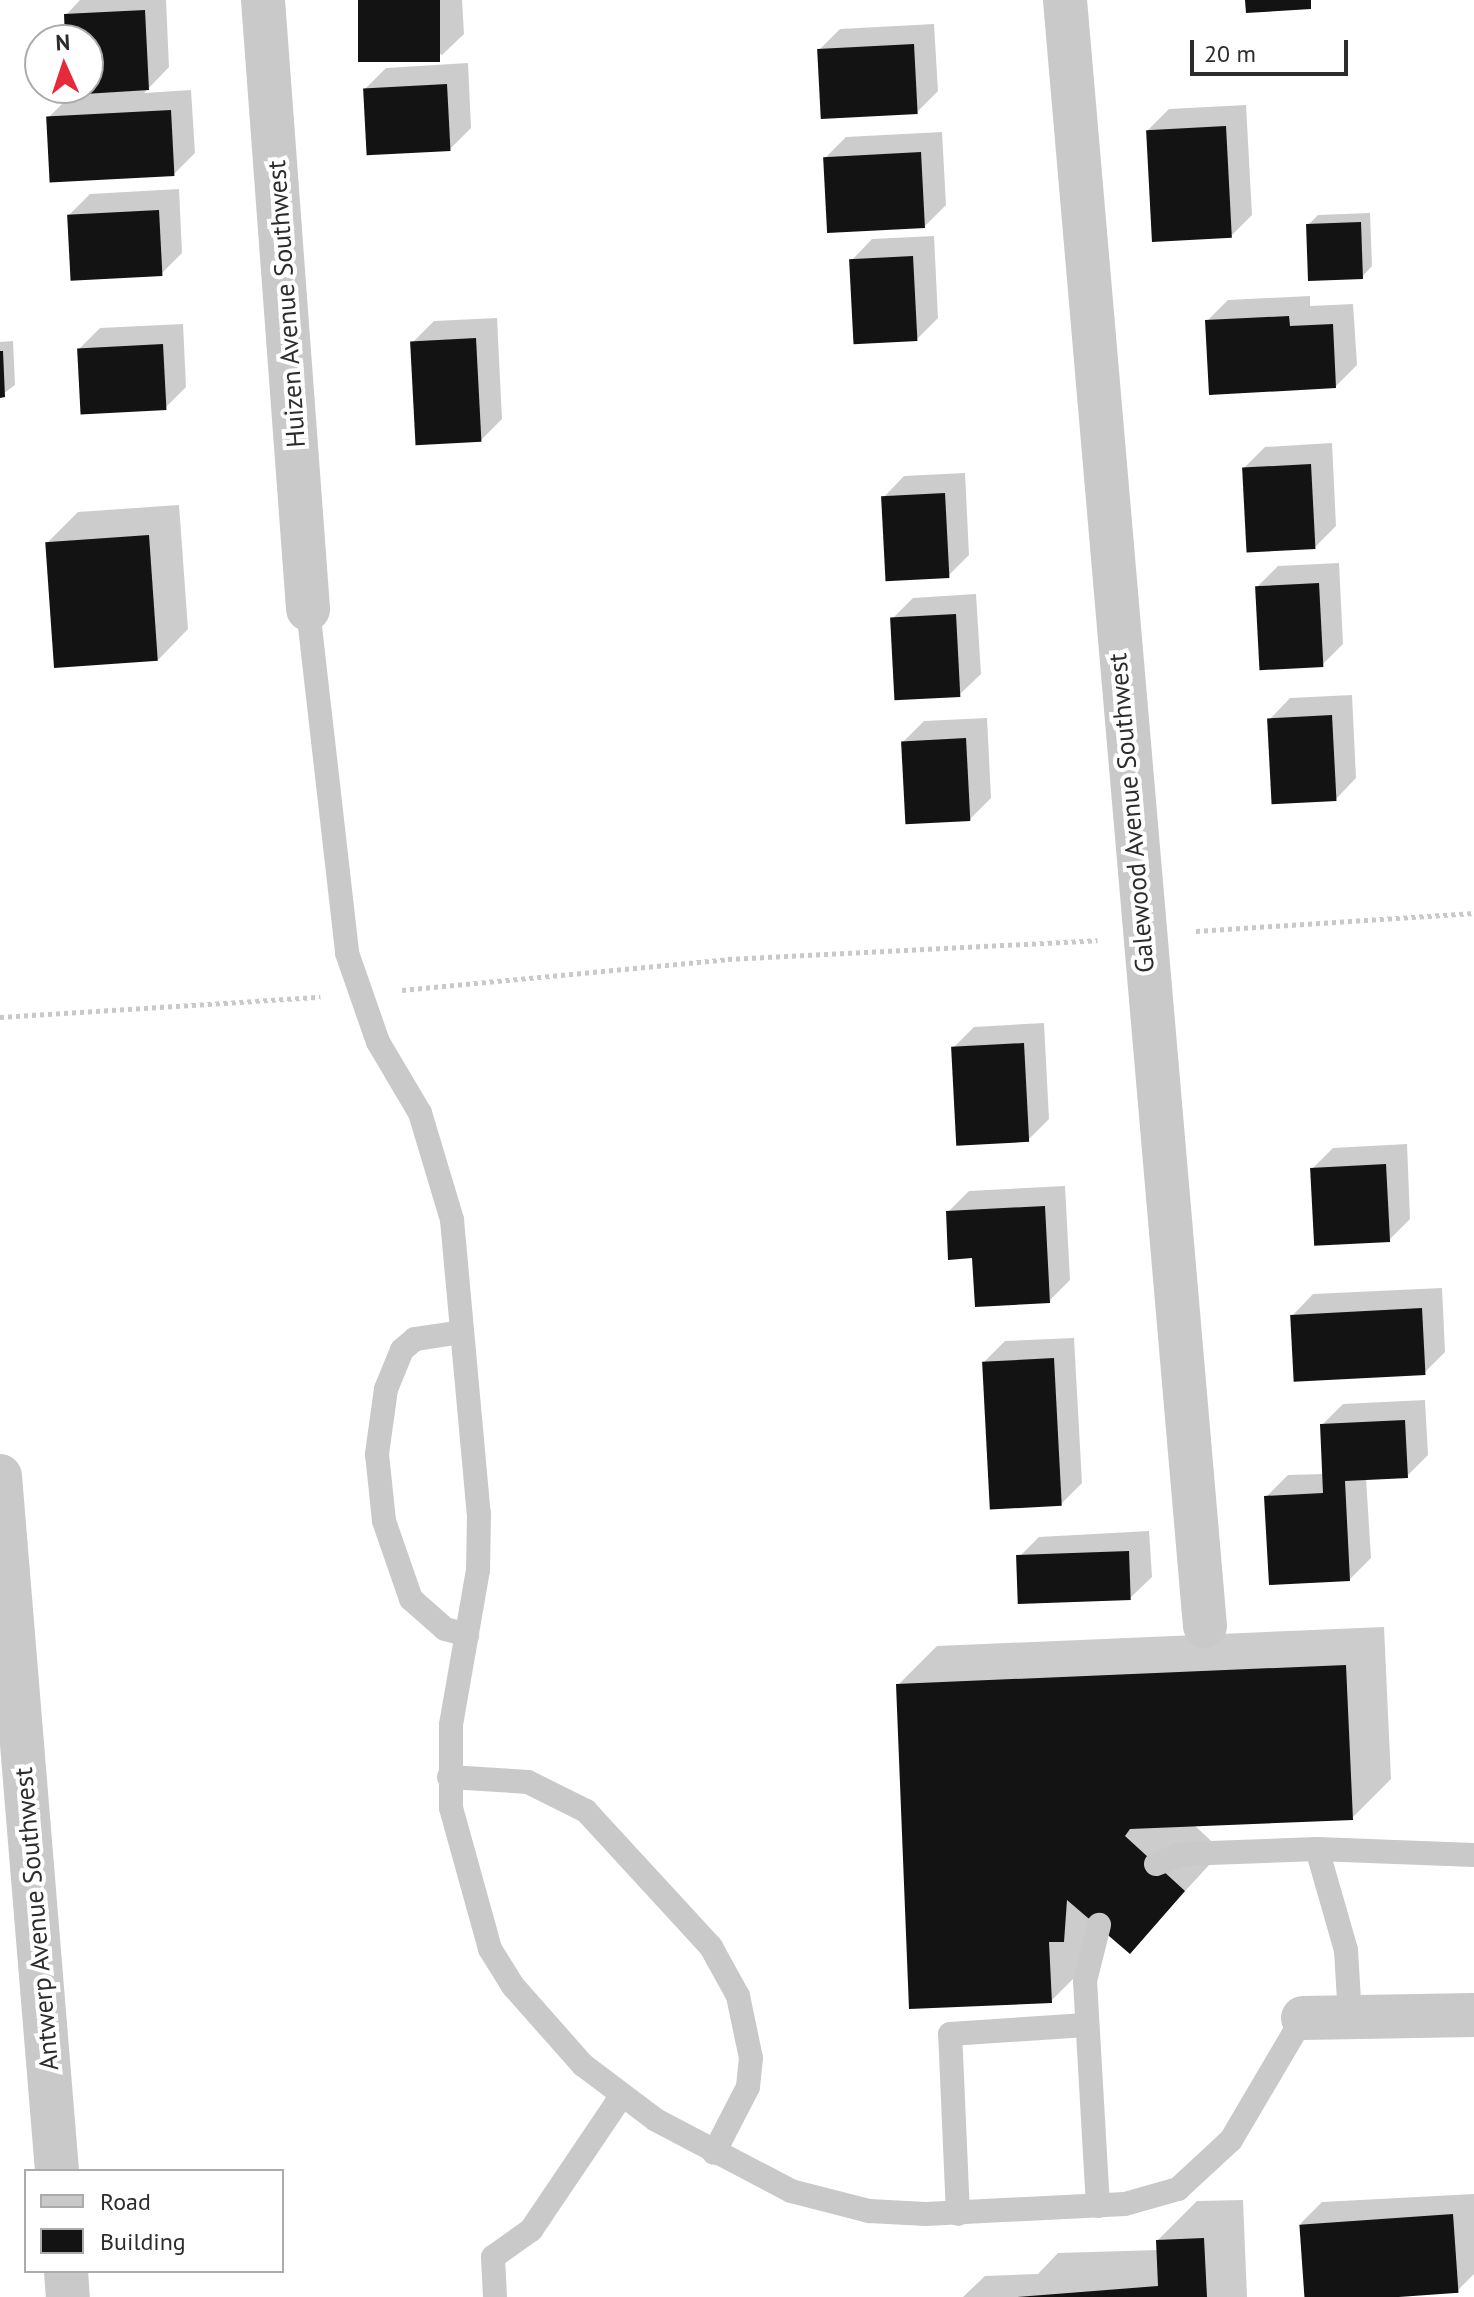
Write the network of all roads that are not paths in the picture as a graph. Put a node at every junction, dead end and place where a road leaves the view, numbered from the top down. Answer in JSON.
{"nodes":[{"id":1,"x":263,"y":0,"type":"edge"},
{"id":2,"x":1065,"y":0,"type":"edge"},
{"id":3,"x":308,"y":609,"type":"joint"},
{"id":4,"x":462,"y":1332,"type":"junction"},
{"id":5,"x":0,"y":1476,"type":"edge"},
{"id":6,"x":1205,"y":1626,"type":"dead end"},
{"id":7,"x":467,"y":1635,"type":"junction"},
{"id":8,"x":449,"y":1777,"type":"junction"},
{"id":9,"x":1317,"y":1849,"type":"junction"},
{"id":10,"x":1474,"y":1855,"type":"edge"},
{"id":11,"x":1156,"y":1864,"type":"dead end"},
{"id":12,"x":1099,"y":1925,"type":"dead end"},
{"id":13,"x":1474,"y":2015,"type":"edge"},
{"id":14,"x":1350,"y":2017,"type":"junction"},
{"id":15,"x":1303,"y":2018,"type":"joint"},
{"id":16,"x":1086,"y":2025,"type":"junction"},
{"id":17,"x":620,"y":2098,"type":"junction"},
{"id":18,"x":714,"y":2153,"type":"junction"},
{"id":19,"x":57,"y":2169,"type":"edge"},
{"id":20,"x":1098,"y":2206,"type":"junction"},
{"id":21,"x":958,"y":2214,"type":"junction"},
{"id":22,"x":66,"y":2273,"type":"edge"},
{"id":23,"x":68,"y":2297,"type":"edge"},
{"id":24,"x":495,"y":2297,"type":"edge"}],
"edges":[{"from":1,"to":3,"type":"street","name":"Huizen Avenue Southwest"},
{"from":2,"to":6,"type":"street","name":"Galewood Avenue Southwest"},
{"from":3,"to":4,"type":"lane"},
{"from":4,"to":7,"type":"lane"},
{"from":4,"to":7,"type":"lane"},
{"from":5,"to":19,"type":"street","name":"Antwerp Avenue Southwest"},
{"from":7,"to":8,"type":"lane"},
{"from":8,"to":17,"type":"lane"},
{"from":8,"to":18,"type":"lane"},
{"from":9,"to":10,"type":"lane"},
{"from":9,"to":11,"type":"lane"},
{"from":9,"to":14,"type":"lane"},
{"from":12,"to":16,"type":"lane"},
{"from":13,"to":14,"type":"street"},
{"from":14,"to":15,"type":"street"},
{"from":15,"to":20,"type":"lane"},
{"from":16,"to":20,"type":"lane"},
{"from":16,"to":21,"type":"lane"},
{"from":17,"to":18,"type":"lane"},
{"from":17,"to":24,"type":"lane"},
{"from":18,"to":21,"type":"lane"},
{"from":20,"to":21,"type":"lane"},
{"from":22,"to":23,"type":"street"}]}
